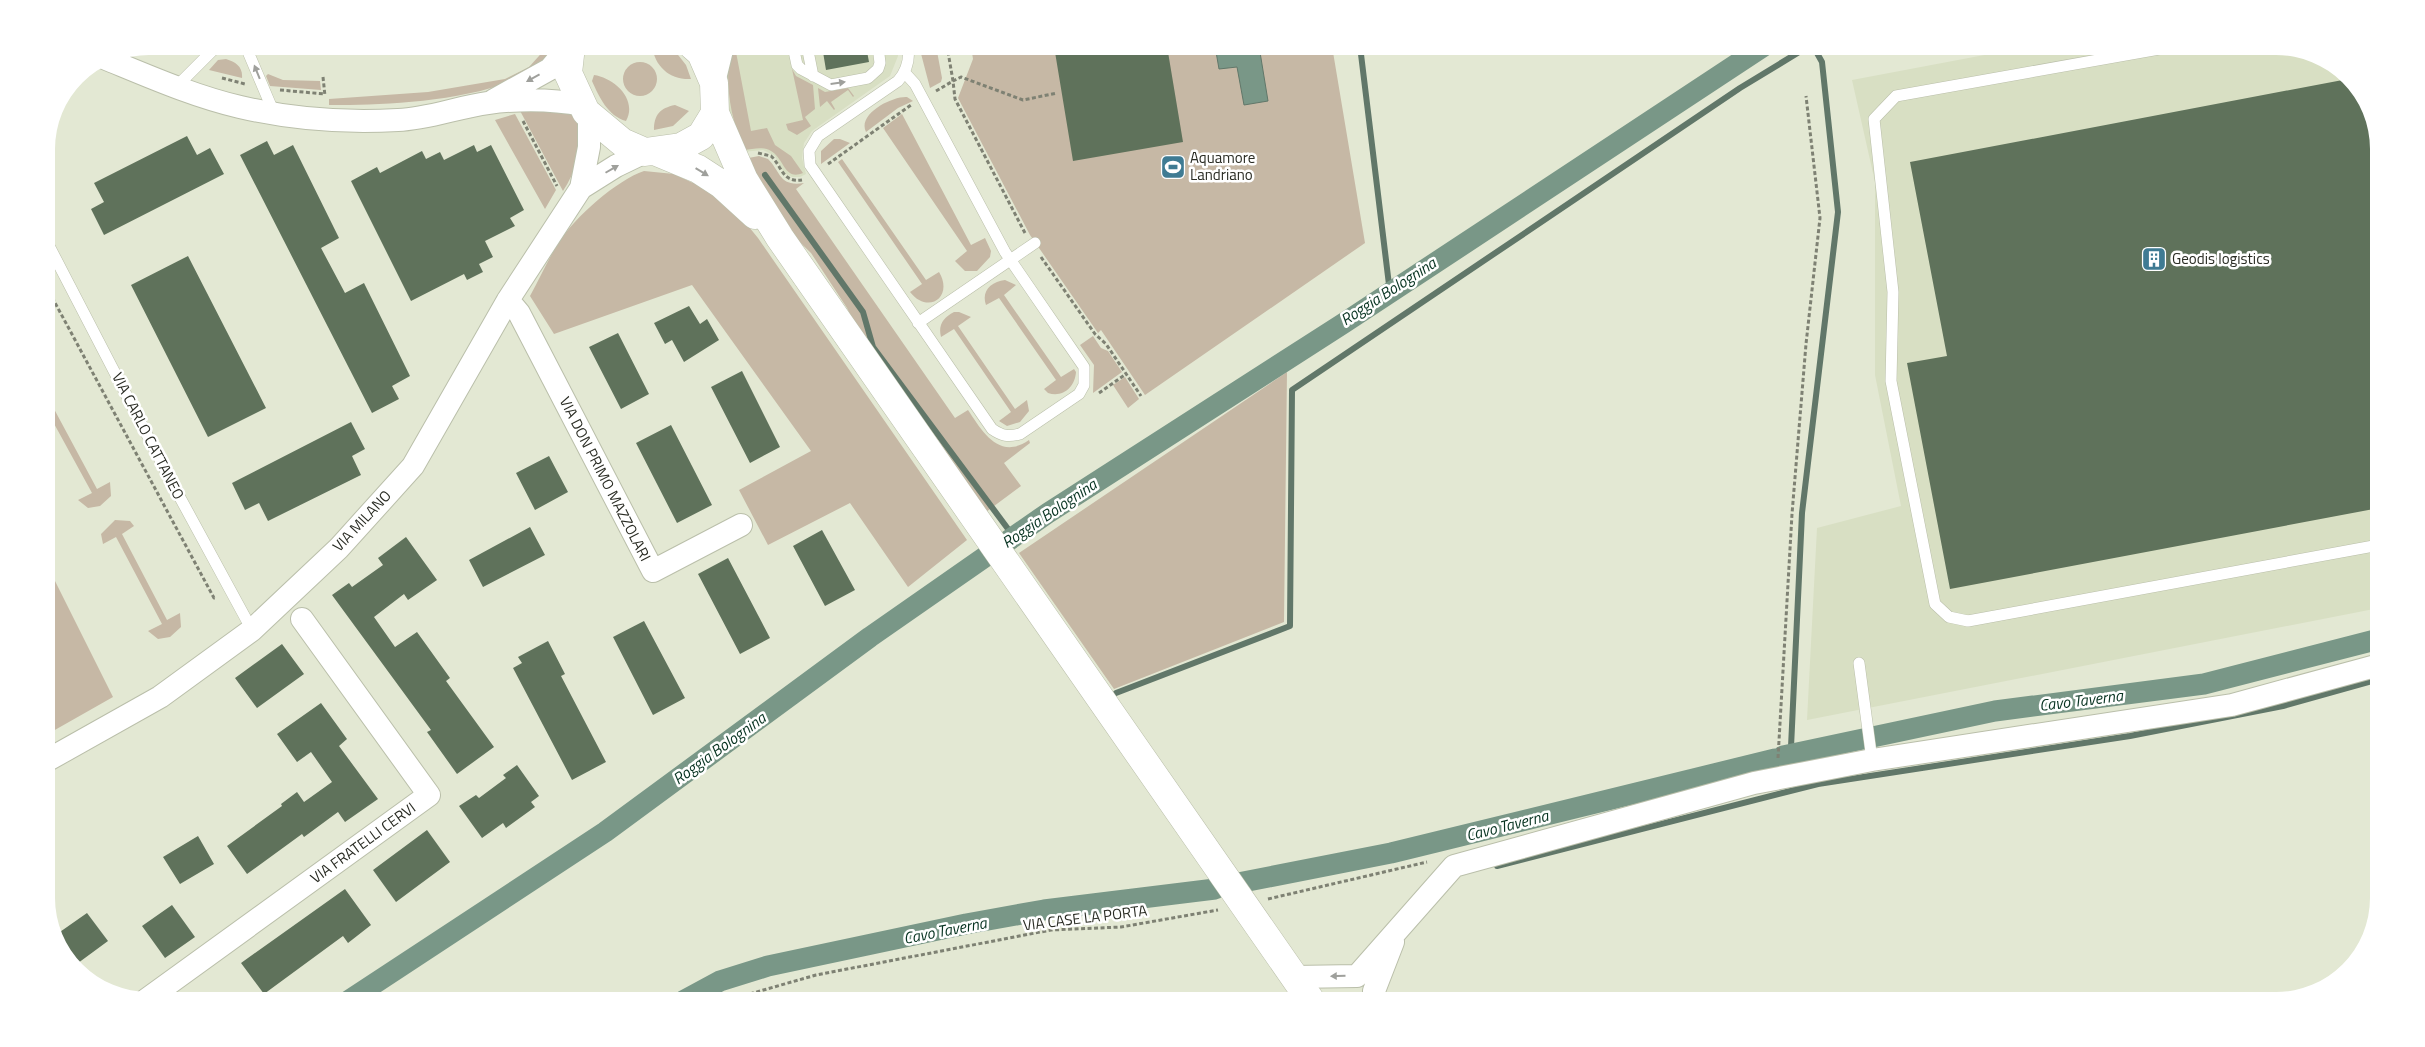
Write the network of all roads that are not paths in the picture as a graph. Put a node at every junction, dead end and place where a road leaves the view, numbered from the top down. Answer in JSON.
{"nodes":[{"id":1,"x":207,"y":55,"type":"edge"},
{"id":2,"x":249,"y":55,"type":"edge"},
{"id":3,"x":562,"y":55,"type":"edge"},
{"id":4,"x":569,"y":55,"type":"edge"},
{"id":5,"x":702,"y":55,"type":"edge"},
{"id":6,"x":721,"y":55,"type":"edge"},
{"id":7,"x":795,"y":55,"type":"edge"},
{"id":8,"x":809,"y":55,"type":"edge"},
{"id":9,"x":879,"y":55,"type":"edge"},
{"id":10,"x":908,"y":55,"type":"edge"},
{"id":11,"x":2126,"y":55,"type":"edge"},
{"id":12,"x":114,"y":62,"type":"edge"},
{"id":13,"x":905,"y":73,"type":"junction"},
{"id":14,"x":814,"y":76,"type":"junction"},
{"id":15,"x":714,"y":83,"type":"junction"},
{"id":16,"x":177,"y":86,"type":"junction"},
{"id":17,"x":488,"y":103,"type":"junction"},
{"id":18,"x":586,"y":111,"type":"junction"},
{"id":19,"x":274,"y":113,"type":"junction"},
{"id":20,"x":715,"y":113,"type":"junction"},
{"id":21,"x":651,"y":152,"type":"junction"},
{"id":22,"x":581,"y":188,"type":"junction"},
{"id":23,"x":780,"y":238,"type":"junction"},
{"id":24,"x":1035,"y":243,"type":"dead end"},
{"id":25,"x":55,"y":257,"type":"edge"},
{"id":26,"x":1010,"y":260,"type":"junction"},
{"id":27,"x":508,"y":300,"type":"junction"},
{"id":28,"x":918,"y":323,"type":"junction"},
{"id":29,"x":741,"y":525,"type":"dead end"},
{"id":30,"x":2370,"y":547,"type":"edge"},
{"id":31,"x":302,"y":619,"type":"dead end"},
{"id":32,"x":252,"y":630,"type":"junction"},
{"id":33,"x":1859,"y":663,"type":"dead end"},
{"id":34,"x":2370,"y":667,"type":"edge"},
{"id":35,"x":55,"y":756,"type":"edge"},
{"id":36,"x":1872,"y":759,"type":"junction"},
{"id":37,"x":1399,"y":926,"type":"junction"},
{"id":38,"x":1294,"y":977,"type":"junction"},
{"id":39,"x":157,"y":992,"type":"edge"},
{"id":40,"x":1304,"y":992,"type":"edge"},
{"id":41,"x":1374,"y":992,"type":"edge"}],
"edges":[{"from":1,"to":16,"type":"lane"},
{"from":19,"to":2,"type":"lane","one_way":true},
{"from":3,"to":17,"type":"street","one_way":true},
{"from":4,"to":18,"type":"main road"},
{"from":5,"to":15,"type":"main road"},
{"from":6,"to":15,"type":"street"},
{"from":7,"to":14,"type":"lane"},
{"from":8,"to":14,"type":"lane"},
{"from":14,"to":9,"type":"lane","one_way":true},
{"from":10,"to":13,"type":"lane"},
{"from":11,"to":30,"type":"lane"},
{"from":12,"to":16,"type":"street"},
{"from":13,"to":26,"type":"lane"},
{"from":13,"to":28,"type":"lane"},
{"from":15,"to":20,"type":"main road"},
{"from":16,"to":19,"type":"street"},
{"from":17,"to":18,"type":"street"},
{"from":17,"to":19,"type":"street"},
{"from":18,"to":21,"type":"main road"},
{"from":18,"to":22,"type":"street","name":"VIA MILANO"},
{"from":20,"to":21,"type":"main road"},
{"from":20,"to":23,"type":"main road"},
{"from":22,"to":21,"type":"street","name":"VIA MILANO","one_way":true},
{"from":21,"to":23,"type":"main road","one_way":true},
{"from":22,"to":27,"type":"street","name":"VIA MILANO"},
{"from":23,"to":38,"type":"main road"},
{"from":24,"to":26,"type":"lane"},
{"from":25,"to":32,"type":"lane","name":"VIA CARLO CATTANEO"},
{"from":26,"to":28,"type":"lane"},
{"from":26,"to":28,"type":"lane"},
{"from":27,"to":29,"type":"street","name":"VIA DON PRIMO MAZZOLARI"},
{"from":27,"to":32,"type":"street","name":"VIA MILANO"},
{"from":31,"to":39,"type":"street","name":"VIA FRATELLI CERVI"},
{"from":32,"to":35,"type":"street","name":"VIA MILANO"},
{"from":33,"to":36,"type":"lane"},
{"from":34,"to":36,"type":"street"},
{"from":36,"to":37,"type":"street"},
{"from":37,"to":38,"type":"street","one_way":true},
{"from":37,"to":41,"type":"street"},
{"from":38,"to":40,"type":"main road"}]}
